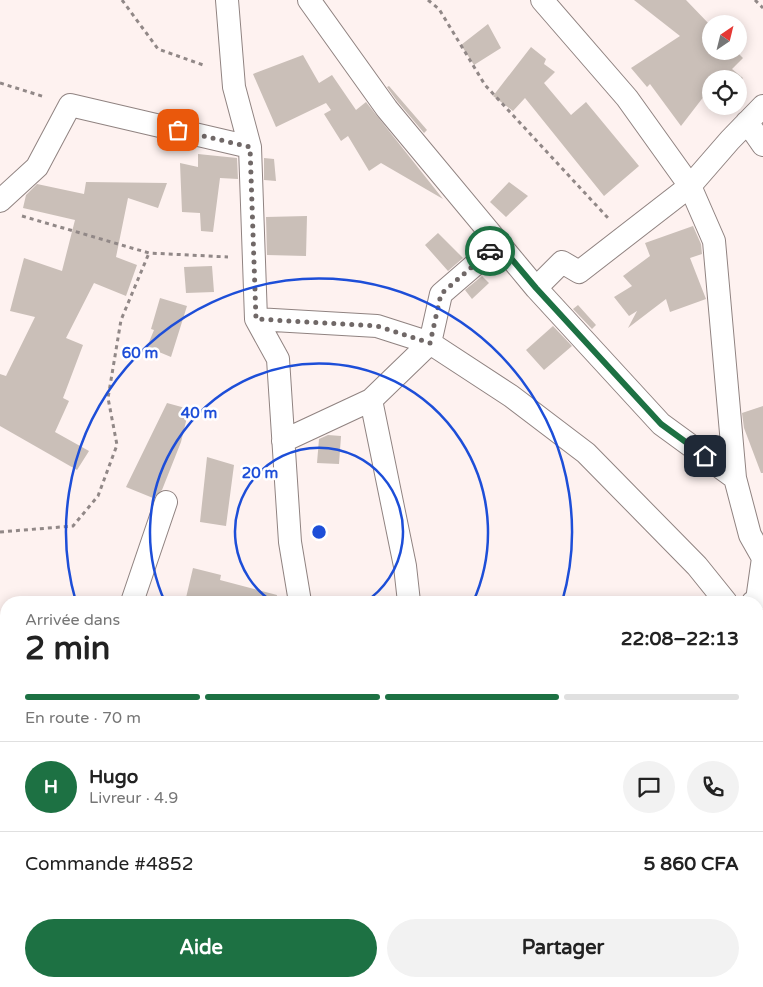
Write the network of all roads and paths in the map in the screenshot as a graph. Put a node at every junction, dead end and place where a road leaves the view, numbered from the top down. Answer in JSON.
{"nodes":[{"id":1,"x":122,"y":0,"type":"edge"},
{"id":2,"x":227,"y":0,"type":"edge"},
{"id":3,"x":309,"y":0,"type":"edge"},
{"id":4,"x":428,"y":0,"type":"edge"},
{"id":5,"x":542,"y":0,"type":"edge"},
{"id":6,"x":756,"y":0,"type":"edge"},
{"id":7,"x":763,"y":8,"type":"edge"},
{"id":8,"x":233,"y":75,"type":"junction"},
{"id":9,"x":0,"y":83,"type":"edge"},
{"id":10,"x":70,"y":105,"type":"junction"},
{"id":11,"x":755,"y":114,"type":"edge"},
{"id":12,"x":763,"y":145,"type":"edge"},
{"id":13,"x":250,"y":147,"type":"junction"},
{"id":14,"x":690,"y":186,"type":"junction"},
{"id":15,"x":0,"y":201,"type":"edge"},
{"id":16,"x":19,"y":215,"type":"dead end"},
{"id":17,"x":624,"y":235,"type":"junction"},
{"id":18,"x":499,"y":244,"type":"junction"},
{"id":19,"x":149,"y":254,"type":"junction"},
{"id":20,"x":255,"y":258,"type":"junction"},
{"id":21,"x":536,"y":288,"type":"junction"},
{"id":22,"x":256,"y":319,"type":"junction"},
{"id":23,"x":430,"y":343,"type":"junction"},
{"id":24,"x":371,"y":400,"type":"junction"},
{"id":25,"x":283,"y":442,"type":"junction"},
{"id":26,"x":734,"y":478,"type":"junction"},
{"id":27,"x":166,"y":502,"type":"dead end"},
{"id":28,"x":0,"y":532,"type":"edge"},
{"id":29,"x":756,"y":532,"type":"edge"},
{"id":30,"x":134,"y":596,"type":"edge"},
{"id":31,"x":299,"y":596,"type":"edge"},
{"id":32,"x":407,"y":596,"type":"edge"},
{"id":33,"x":721,"y":596,"type":"edge"},
{"id":34,"x":758,"y":596,"type":"edge"}],
"edges":[{"from":1,"to":8,"type":"path"},
{"from":2,"to":8,"type":"street"},
{"from":3,"to":18,"type":"street"},
{"from":4,"to":17,"type":"path"},
{"from":5,"to":14,"type":"street"},
{"from":6,"to":7,"type":"path"},
{"from":8,"to":13,"type":"street"},
{"from":9,"to":10,"type":"path"},
{"from":10,"to":13,"type":"street"},
{"from":10,"to":15,"type":"street"},
{"from":11,"to":12,"type":"street"},
{"from":11,"to":14,"type":"street"},
{"from":13,"to":20,"type":"street"},
{"from":14,"to":17,"type":"street"},
{"from":14,"to":26,"type":"street"},
{"from":16,"to":19,"type":"path"},
{"from":17,"to":21,"type":"street"},
{"from":18,"to":21,"type":"street"},
{"from":18,"to":23,"type":"street"},
{"from":19,"to":20,"type":"path"},
{"from":19,"to":28,"type":"path"},
{"from":20,"to":22,"type":"street"},
{"from":21,"to":26,"type":"street"},
{"from":22,"to":23,"type":"street"},
{"from":22,"to":25,"type":"street"},
{"from":23,"to":24,"type":"street"},
{"from":23,"to":33,"type":"street"},
{"from":24,"to":25,"type":"street"},
{"from":24,"to":32,"type":"street"},
{"from":25,"to":31,"type":"street"},
{"from":26,"to":29,"type":"street"},
{"from":27,"to":30,"type":"street"},
{"from":29,"to":34,"type":"street"}]}
